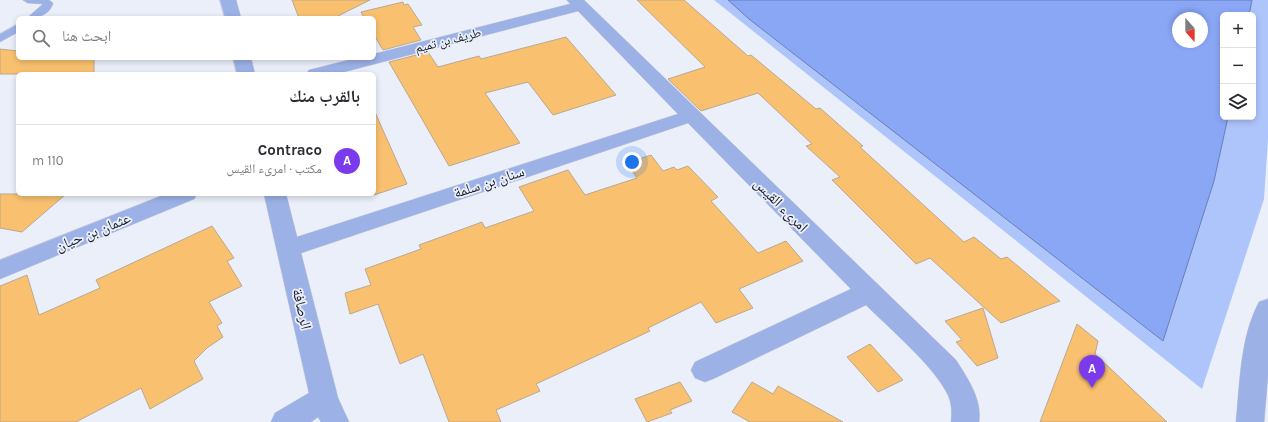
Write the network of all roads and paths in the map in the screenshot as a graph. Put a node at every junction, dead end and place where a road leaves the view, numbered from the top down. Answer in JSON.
{"nodes":[{"id":1,"x":28,"y":0,"type":"edge"},
{"id":2,"x":228,"y":0,"type":"edge"},
{"id":3,"x":578,"y":3,"type":"edge"},
{"id":4,"x":35,"y":16,"type":"edge"},
{"id":5,"x":232,"y":16,"type":"edge"},
{"id":6,"x":16,"y":28,"type":"edge"},
{"id":7,"x":0,"y":39,"type":"edge"},
{"id":8,"x":376,"y":58,"type":"edge"},
{"id":9,"x":242,"y":60,"type":"edge"},
{"id":10,"x":367,"y":60,"type":"edge"},
{"id":11,"x":246,"y":72,"type":"edge"},
{"id":12,"x":322,"y":72,"type":"edge"},
{"id":13,"x":691,"y":116,"type":"junction"},
{"id":14,"x":181,"y":196,"type":"edge"},
{"id":15,"x":275,"y":196,"type":"edge"},
{"id":16,"x":288,"y":248,"type":"junction"},
{"id":17,"x":0,"y":270,"type":"edge"},
{"id":18,"x":869,"y":292,"type":"junction"},
{"id":19,"x":1268,"y":309,"type":"edge"},
{"id":20,"x":705,"y":370,"type":"dead end"},
{"id":21,"x":330,"y":410,"type":"edge"},
{"id":22,"x":285,"y":422,"type":"edge"},
{"id":23,"x":965,"y":422,"type":"edge"},
{"id":24,"x":1250,"y":422,"type":"edge"}],
"edges":[{"from":1,"to":4,"type":"lane"},
{"from":2,"to":5,"type":"street"},
{"from":3,"to":8,"type":"street","name":"طريف بن تميم"},
{"from":3,"to":13,"type":"street","name":"امرىء القيس"},
{"from":6,"to":7,"type":"lane"},
{"from":9,"to":11,"type":"street"},
{"from":10,"to":12,"type":"street","name":"طريف بن تميم"},
{"from":13,"to":16,"type":"street","name":"سنان بن سلمة"},
{"from":13,"to":18,"type":"street","name":"امرىء القيس"},
{"from":14,"to":17,"type":"street","name":"عثمان بن حيان"},
{"from":15,"to":16,"type":"street","name":"الرصافة"},
{"from":16,"to":21,"type":"street","name":"الرصافة"},
{"from":18,"to":20,"type":"street"},
{"from":18,"to":23,"type":"street","name":"امرىء القيس"},
{"from":19,"to":24,"type":"street"},
{"from":21,"to":22,"type":"street"}]}
